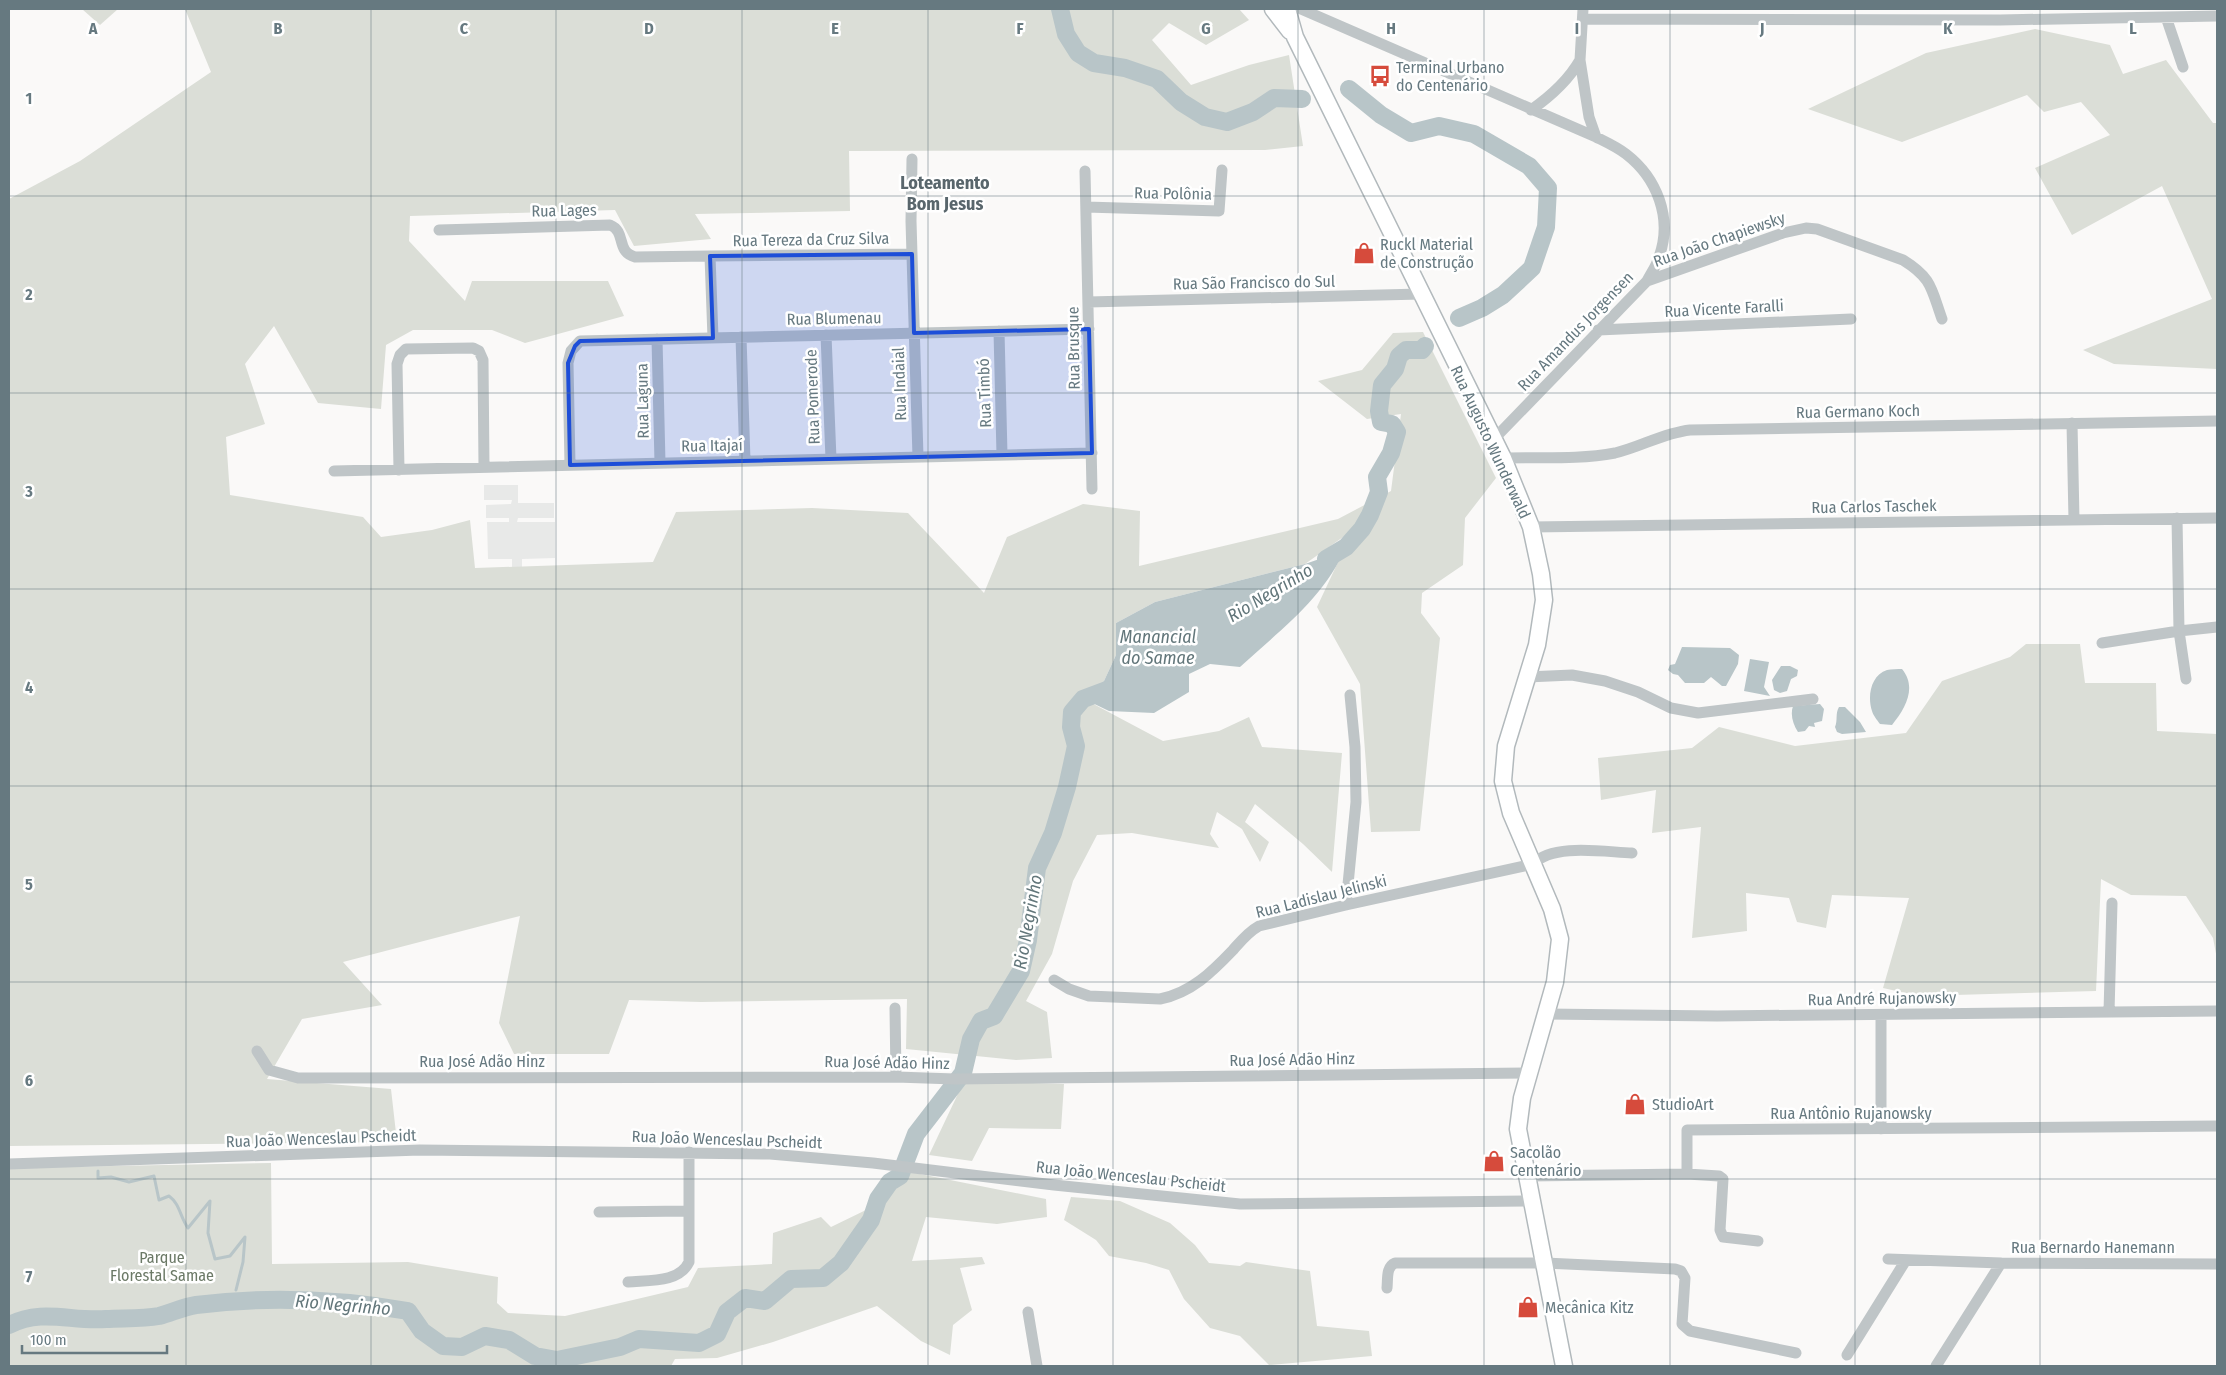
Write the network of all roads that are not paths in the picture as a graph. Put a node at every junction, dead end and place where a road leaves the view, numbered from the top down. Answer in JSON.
{"nodes":[{"id":1,"x":1273,"y":9,"type":"edge"},
{"id":2,"x":1287,"y":9,"type":"edge"},
{"id":3,"x":1300,"y":9,"type":"edge"},
{"id":4,"x":1928,"y":13,"type":"edge"},
{"id":5,"x":2115,"y":13,"type":"edge"},
{"id":6,"x":1583,"y":14,"type":"edge"},
{"id":7,"x":2000,"y":14,"type":"edge"},
{"id":8,"x":2217,"y":16,"type":"edge"},
{"id":9,"x":2166,"y":17,"type":"junction"},
{"id":10,"x":1295,"y":37,"type":"junction"},
{"id":11,"x":1580,"y":60,"type":"junction"},
{"id":12,"x":2183,"y":67,"type":"dead end"},
{"id":13,"x":1530,"y":110,"type":"junction"},
{"id":14,"x":1596,"y":137,"type":"junction"},
{"id":15,"x":912,"y":159,"type":"dead end"},
{"id":16,"x":1222,"y":170,"type":"dead end"},
{"id":17,"x":1085,"y":171,"type":"dead end"},
{"id":18,"x":1086,"y":207,"type":"junction"},
{"id":19,"x":438,"y":230,"type":"dead end"},
{"id":20,"x":912,"y":254,"type":"junction"},
{"id":21,"x":710,"y":256,"type":"junction"},
{"id":22,"x":1646,"y":281,"type":"junction"},
{"id":23,"x":1421,"y":294,"type":"junction"},
{"id":24,"x":1088,"y":302,"type":"junction"},
{"id":25,"x":1851,"y":319,"type":"dead end"},
{"id":26,"x":1942,"y":319,"type":"dead end"},
{"id":27,"x":1089,"y":329,"type":"junction"},
{"id":28,"x":1598,"y":330,"type":"junction"},
{"id":29,"x":998,"y":331,"type":"junction"},
{"id":30,"x":914,"y":333,"type":"junction"},
{"id":31,"x":826,"y":335,"type":"junction"},
{"id":32,"x":741,"y":337,"type":"junction"},
{"id":33,"x":712,"y":338,"type":"junction"},
{"id":34,"x":657,"y":339,"type":"junction"},
{"id":35,"x":2217,"y":421,"type":"edge"},
{"id":36,"x":2072,"y":423,"type":"junction"},
{"id":37,"x":1493,"y":440,"type":"junction"},
{"id":38,"x":1092,"y":453,"type":"junction"},
{"id":39,"x":1002,"y":455,"type":"junction"},
{"id":40,"x":918,"y":457,"type":"junction"},
{"id":41,"x":1503,"y":458,"type":"junction"},
{"id":42,"x":831,"y":459,"type":"junction"},
{"id":43,"x":745,"y":461,"type":"junction"},
{"id":44,"x":660,"y":463,"type":"junction"},
{"id":45,"x":570,"y":465,"type":"junction"},
{"id":46,"x":484,"y":467,"type":"junction"},
{"id":47,"x":399,"y":470,"type":"junction"},
{"id":48,"x":334,"y":471,"type":"dead end"},
{"id":49,"x":1092,"y":489,"type":"dead end"},
{"id":50,"x":2177,"y":518,"type":"junction"},
{"id":51,"x":2217,"y":518,"type":"edge"},
{"id":52,"x":2074,"y":520,"type":"junction"},
{"id":53,"x":1530,"y":527,"type":"junction"},
{"id":54,"x":2217,"y":627,"type":"edge"},
{"id":55,"x":2179,"y":631,"type":"junction"},
{"id":56,"x":2102,"y":643,"type":"dead end"},
{"id":57,"x":1527,"y":677,"type":"junction"},
{"id":58,"x":2186,"y":679,"type":"dead end"},
{"id":59,"x":1350,"y":695,"type":"dead end"},
{"id":60,"x":1813,"y":699,"type":"dead end"},
{"id":61,"x":1632,"y":853,"type":"dead end"},
{"id":62,"x":1533,"y":864,"type":"junction"},
{"id":63,"x":2112,"y":903,"type":"dead end"},
{"id":64,"x":1346,"y":905,"type":"junction"},
{"id":65,"x":1054,"y":980,"type":"dead end"},
{"id":66,"x":895,"y":1008,"type":"dead end"},
{"id":67,"x":2217,"y":1011,"type":"edge"},
{"id":68,"x":2109,"y":1012,"type":"junction"},
{"id":69,"x":1546,"y":1014,"type":"junction"},
{"id":70,"x":1881,"y":1015,"type":"junction"},
{"id":71,"x":257,"y":1051,"type":"dead end"},
{"id":72,"x":1529,"y":1073,"type":"junction"},
{"id":73,"x":896,"y":1077,"type":"junction"},
{"id":74,"x":2217,"y":1126,"type":"edge"},
{"id":75,"x":1882,"y":1130,"type":"junction"},
{"id":76,"x":689,"y":1152,"type":"junction"},
{"id":77,"x":9,"y":1164,"type":"edge"},
{"id":78,"x":1687,"y":1174,"type":"junction"},
{"id":79,"x":1527,"y":1176,"type":"junction"},
{"id":80,"x":1532,"y":1201,"type":"junction"},
{"id":81,"x":688,"y":1211,"type":"junction"},
{"id":82,"x":599,"y":1212,"type":"dead end"},
{"id":83,"x":1758,"y":1241,"type":"dead end"},
{"id":84,"x":1888,"y":1259,"type":"dead end"},
{"id":85,"x":1906,"y":1260,"type":"junction"},
{"id":86,"x":1545,"y":1263,"type":"junction"},
{"id":87,"x":2001,"y":1263,"type":"junction"},
{"id":88,"x":2217,"y":1264,"type":"edge"},
{"id":89,"x":628,"y":1282,"type":"dead end"},
{"id":90,"x":1386,"y":1288,"type":"dead end"},
{"id":91,"x":1028,"y":1312,"type":"dead end"},
{"id":92,"x":1796,"y":1353,"type":"dead end"},
{"id":93,"x":1847,"y":1355,"type":"dead end"},
{"id":94,"x":1037,"y":1366,"type":"edge"},
{"id":95,"x":1564,"y":1366,"type":"edge"},
{"id":96,"x":1936,"y":1366,"type":"edge"}],
"edges":[{"from":1,"to":10,"type":"main road","name":"Rua Augusto Wunderwald"},
{"from":2,"to":10,"type":"main road","name":"Rua Augusto Wunderwald"},
{"from":3,"to":13,"type":"street","name":"Rua Amandus Jorgensen"},
{"from":4,"to":6,"type":"street"},
{"from":4,"to":7,"type":"street"},
{"from":5,"to":7,"type":"street"},
{"from":5,"to":9,"type":"street"},
{"from":6,"to":11,"type":"street"},
{"from":8,"to":9,"type":"street"},
{"from":9,"to":12,"type":"street"},
{"from":10,"to":23,"type":"main road","name":"Rua Augusto Wunderwald"},
{"from":11,"to":13,"type":"street"},
{"from":11,"to":14,"type":"street"},
{"from":13,"to":14,"type":"street","name":"Rua Amandus Jorgensen"},
{"from":14,"to":22,"type":"street","name":"Rua Amandus Jorgensen"},
{"from":15,"to":20,"type":"street","name":"Rua Indaial"},
{"from":16,"to":18,"type":"street","name":"Rua Polônia"},
{"from":17,"to":18,"type":"street","name":"Rua Brusque"},
{"from":18,"to":24,"type":"street","name":"Rua Brusque"},
{"from":19,"to":21,"type":"street","name":"Rua Lages"},
{"from":20,"to":21,"type":"street","name":"Rua Tereza da Cruz Silva"},
{"from":20,"to":30,"type":"street","name":"Rua Indaial"},
{"from":21,"to":33,"type":"street"},
{"from":22,"to":26,"type":"street","name":"Rua João Chapiewsky"},
{"from":22,"to":28,"type":"street","name":"Rua Amandus Jorgensen"},
{"from":23,"to":24,"type":"street","name":"Rua São Francisco do Sul"},
{"from":23,"to":37,"type":"main road","name":"Rua Augusto Wunderwald"},
{"from":24,"to":27,"type":"street","name":"Rua Brusque"},
{"from":25,"to":28,"type":"street","name":"Rua Vicente Faralli"},
{"from":27,"to":29,"type":"street","name":"Rua Blumenau"},
{"from":27,"to":38,"type":"street","name":"Rua Brusque"},
{"from":28,"to":37,"type":"street","name":"Rua Amandus Jorgensen"},
{"from":29,"to":30,"type":"street","name":"Rua Blumenau"},
{"from":29,"to":39,"type":"street","name":"Rua Timbó"},
{"from":30,"to":31,"type":"street","name":"Rua Blumenau"},
{"from":30,"to":40,"type":"street","name":"Rua Indaial"},
{"from":31,"to":32,"type":"street","name":"Rua Blumenau"},
{"from":31,"to":42,"type":"street","name":"Rua Pomerode"},
{"from":32,"to":33,"type":"street","name":"Rua Blumenau"},
{"from":32,"to":43,"type":"street"},
{"from":33,"to":34,"type":"street","name":"Rua Blumenau"},
{"from":34,"to":44,"type":"street","name":"Rua Laguna"},
{"from":34,"to":45,"type":"street","name":"Rua Blumenau"},
{"from":35,"to":36,"type":"street","name":"Rua Germano Koch"},
{"from":36,"to":41,"type":"street","name":"Rua Germano Koch"},
{"from":36,"to":52,"type":"street"},
{"from":37,"to":41,"type":"main road","name":"Rua Augusto Wunderwald"},
{"from":38,"to":39,"type":"street","name":"Rua Itajaí"},
{"from":38,"to":49,"type":"street","name":"Rua Brusque"},
{"from":39,"to":40,"type":"street","name":"Rua Itajaí"},
{"from":40,"to":42,"type":"street","name":"Rua Itajaí"},
{"from":41,"to":53,"type":"main road","name":"Rua Augusto Wunderwald"},
{"from":42,"to":43,"type":"street","name":"Rua Itajaí"},
{"from":43,"to":44,"type":"street","name":"Rua Itajaí"},
{"from":44,"to":45,"type":"street","name":"Rua Itajaí"},
{"from":45,"to":46,"type":"street","name":"Rua Itajaí"},
{"from":46,"to":47,"type":"street","name":"Rua Itajaí"},
{"from":46,"to":47,"type":"street"},
{"from":47,"to":48,"type":"street","name":"Rua Itajaí"},
{"from":50,"to":51,"type":"street","name":"Rua Carlos Taschek"},
{"from":50,"to":52,"type":"street","name":"Rua Carlos Taschek"},
{"from":50,"to":55,"type":"street"},
{"from":52,"to":53,"type":"street","name":"Rua Carlos Taschek"},
{"from":53,"to":57,"type":"main road","name":"Rua Augusto Wunderwald"},
{"from":54,"to":55,"type":"street"},
{"from":55,"to":56,"type":"street"},
{"from":55,"to":58,"type":"street"},
{"from":57,"to":60,"type":"street"},
{"from":57,"to":62,"type":"main road","name":"Rua Augusto Wunderwald"},
{"from":59,"to":64,"type":"street"},
{"from":61,"to":62,"type":"street","name":"Rua Ladislau Jelinski"},
{"from":62,"to":64,"type":"street","name":"Rua Ladislau Jelinski"},
{"from":62,"to":69,"type":"main road","name":"Rua Augusto Wunderwald"},
{"from":63,"to":68,"type":"street"},
{"from":64,"to":65,"type":"street","name":"Rua Ladislau Jelinski"},
{"from":66,"to":73,"type":"street"},
{"from":67,"to":68,"type":"street","name":"Rua André Rujanowsky"},
{"from":68,"to":70,"type":"street","name":"Rua André Rujanowsky"},
{"from":69,"to":70,"type":"street","name":"Rua André Rujanowsky"},
{"from":69,"to":72,"type":"main road","name":"Rua Augusto Wunderwald"},
{"from":70,"to":75,"type":"street"},
{"from":71,"to":73,"type":"street","name":"Rua José Adão Hinz"},
{"from":72,"to":73,"type":"street","name":"Rua José Adão Hinz"},
{"from":72,"to":79,"type":"main road","name":"Rua Augusto Wunderwald"},
{"from":74,"to":75,"type":"street","name":"Rua Antônio Rujanowsky"},
{"from":75,"to":78,"type":"street","name":"Rua Antônio Rujanowsky"},
{"from":76,"to":77,"type":"street","name":"Rua João Wenceslau Pscheidt"},
{"from":76,"to":80,"type":"street","name":"Rua João Wenceslau Pscheidt"},
{"from":76,"to":81,"type":"street"},
{"from":78,"to":79,"type":"street"},
{"from":78,"to":83,"type":"street"},
{"from":79,"to":80,"type":"main road","name":"Rua Augusto Wunderwald"},
{"from":80,"to":86,"type":"main road","name":"Rua Augusto Wunderwald"},
{"from":81,"to":82,"type":"street"},
{"from":81,"to":89,"type":"street"},
{"from":84,"to":85,"type":"street"},
{"from":85,"to":87,"type":"street"},
{"from":85,"to":93,"type":"street"},
{"from":86,"to":90,"type":"street"},
{"from":86,"to":92,"type":"street"},
{"from":86,"to":95,"type":"main road","name":"Rua Augusto Wunderwald"},
{"from":87,"to":88,"type":"street","name":"Rua Bernardo Hanemann"},
{"from":87,"to":96,"type":"street","name":"Rua Bernardo Hanemann"},
{"from":91,"to":94,"type":"street"}]}
